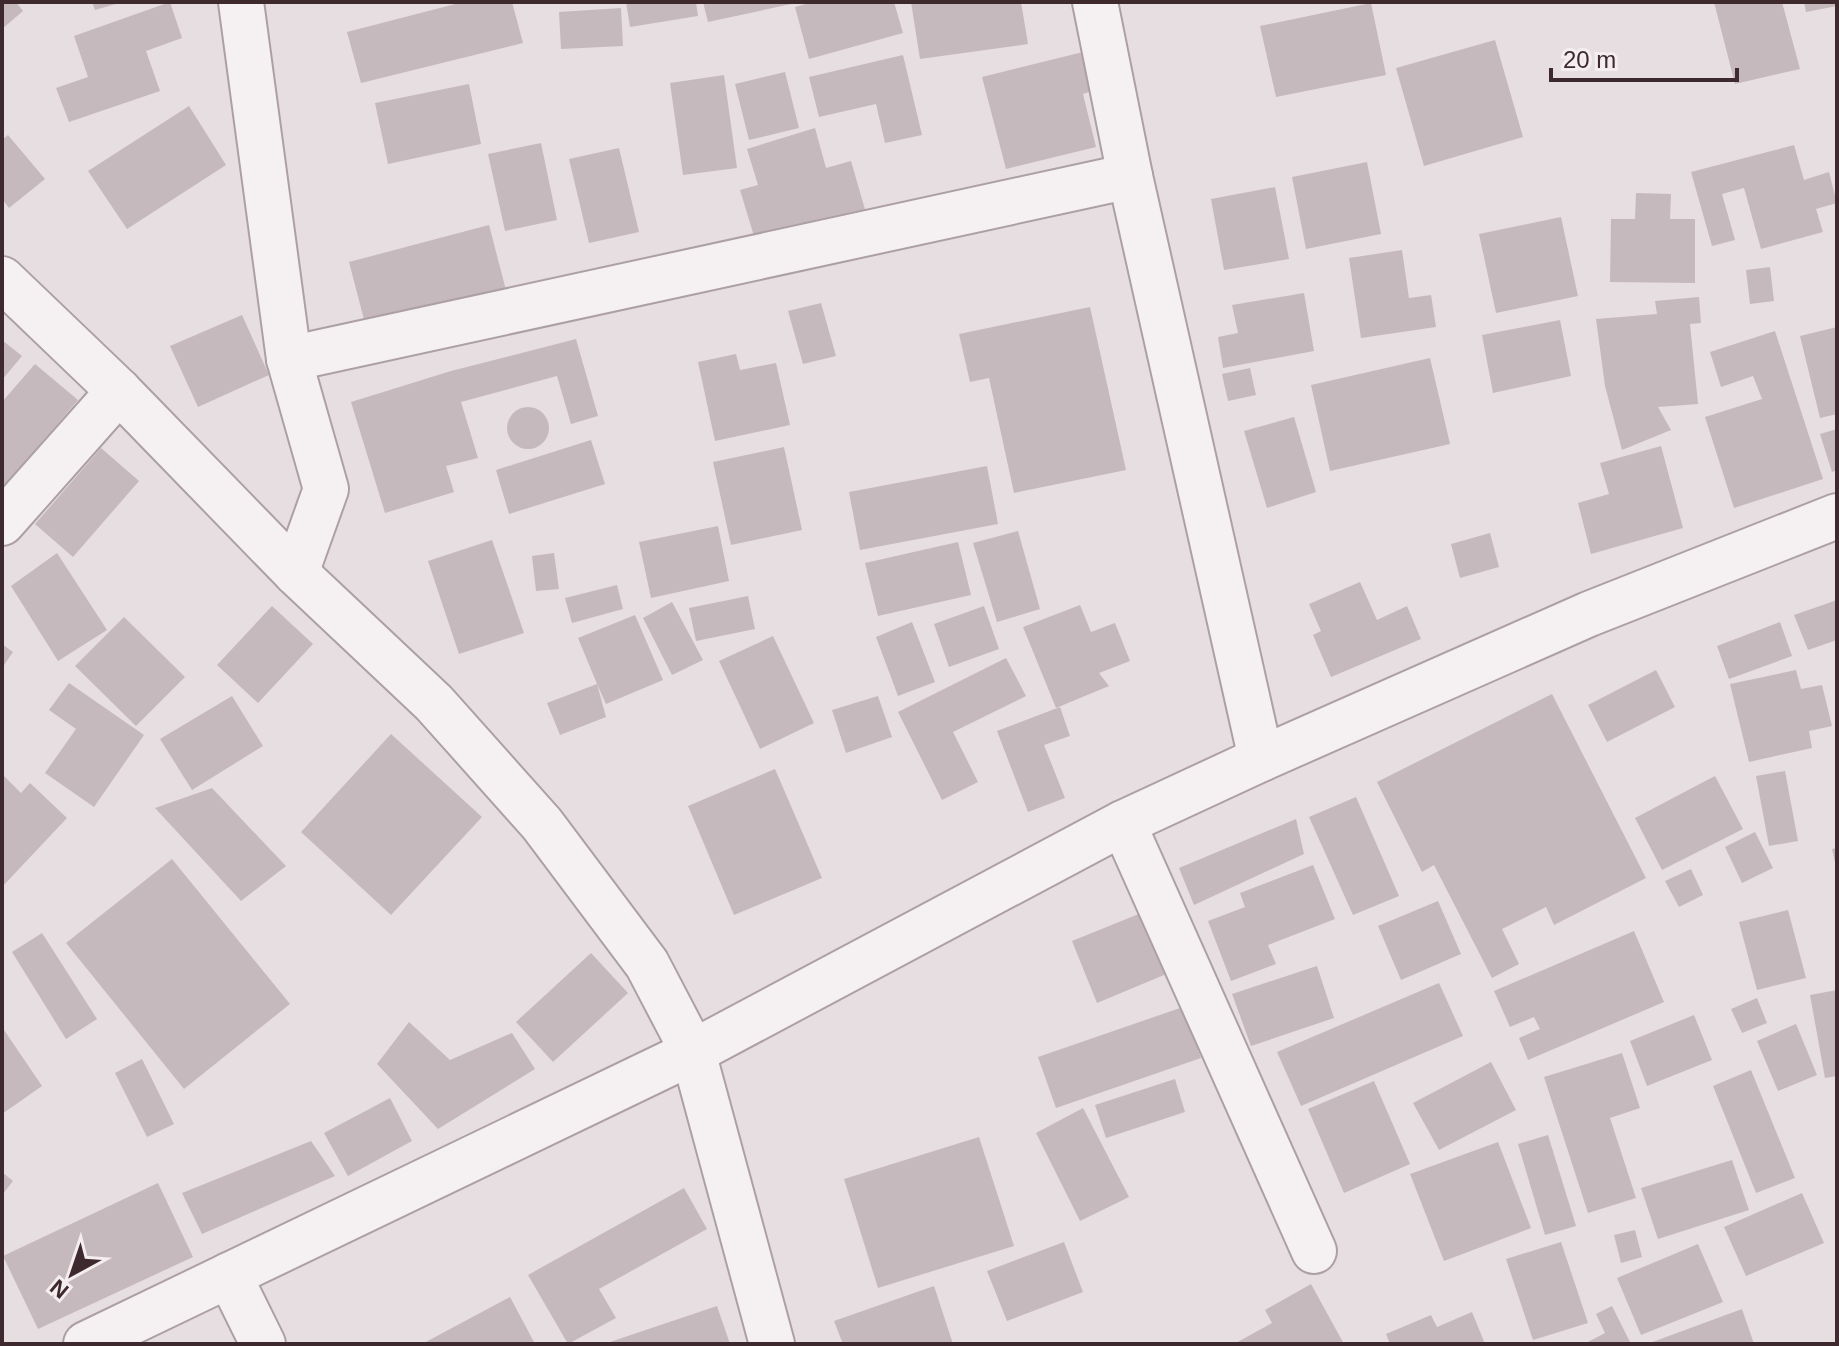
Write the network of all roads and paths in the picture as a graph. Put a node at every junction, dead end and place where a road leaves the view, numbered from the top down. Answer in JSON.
{"nodes":[{"id":1,"x":241,"y":2,"type":"edge"},
{"id":2,"x":1095,"y":2,"type":"edge"},
{"id":3,"x":1130,"y":176,"type":"junction"},
{"id":4,"x":2,"y":279,"type":"edge"},
{"id":5,"x":289,"y":359,"type":"junction"},
{"id":6,"x":119,"y":391,"type":"junction"},
{"id":7,"x":1837,"y":516,"type":"edge"},
{"id":8,"x":2,"y":523,"type":"edge"},
{"id":9,"x":296,"y":573,"type":"junction"},
{"id":10,"x":1261,"y":759,"type":"junction"},
{"id":11,"x":1123,"y":823,"type":"junction"},
{"id":12,"x":693,"y":1052,"type":"junction"},
{"id":13,"x":1314,"y":1251,"type":"dead end"},
{"id":14,"x":229,"y":1275,"type":"junction"},
{"id":15,"x":86,"y":1344,"type":"edge"},
{"id":16,"x":263,"y":1344,"type":"edge"},
{"id":17,"x":772,"y":1344,"type":"edge"}],
"edges":[{"from":1,"to":5,"type":"street"},
{"from":2,"to":3,"type":"street"},
{"from":3,"to":5,"type":"street"},
{"from":3,"to":10,"type":"street"},
{"from":4,"to":6,"type":"street"},
{"from":5,"to":9,"type":"street"},
{"from":6,"to":8,"type":"street"},
{"from":6,"to":9,"type":"street"},
{"from":7,"to":10,"type":"street"},
{"from":9,"to":12,"type":"street"},
{"from":10,"to":11,"type":"street"},
{"from":11,"to":12,"type":"street"},
{"from":11,"to":13,"type":"street"},
{"from":12,"to":14,"type":"street"},
{"from":12,"to":17,"type":"street"},
{"from":14,"to":15,"type":"street"},
{"from":14,"to":16,"type":"street"}]}
